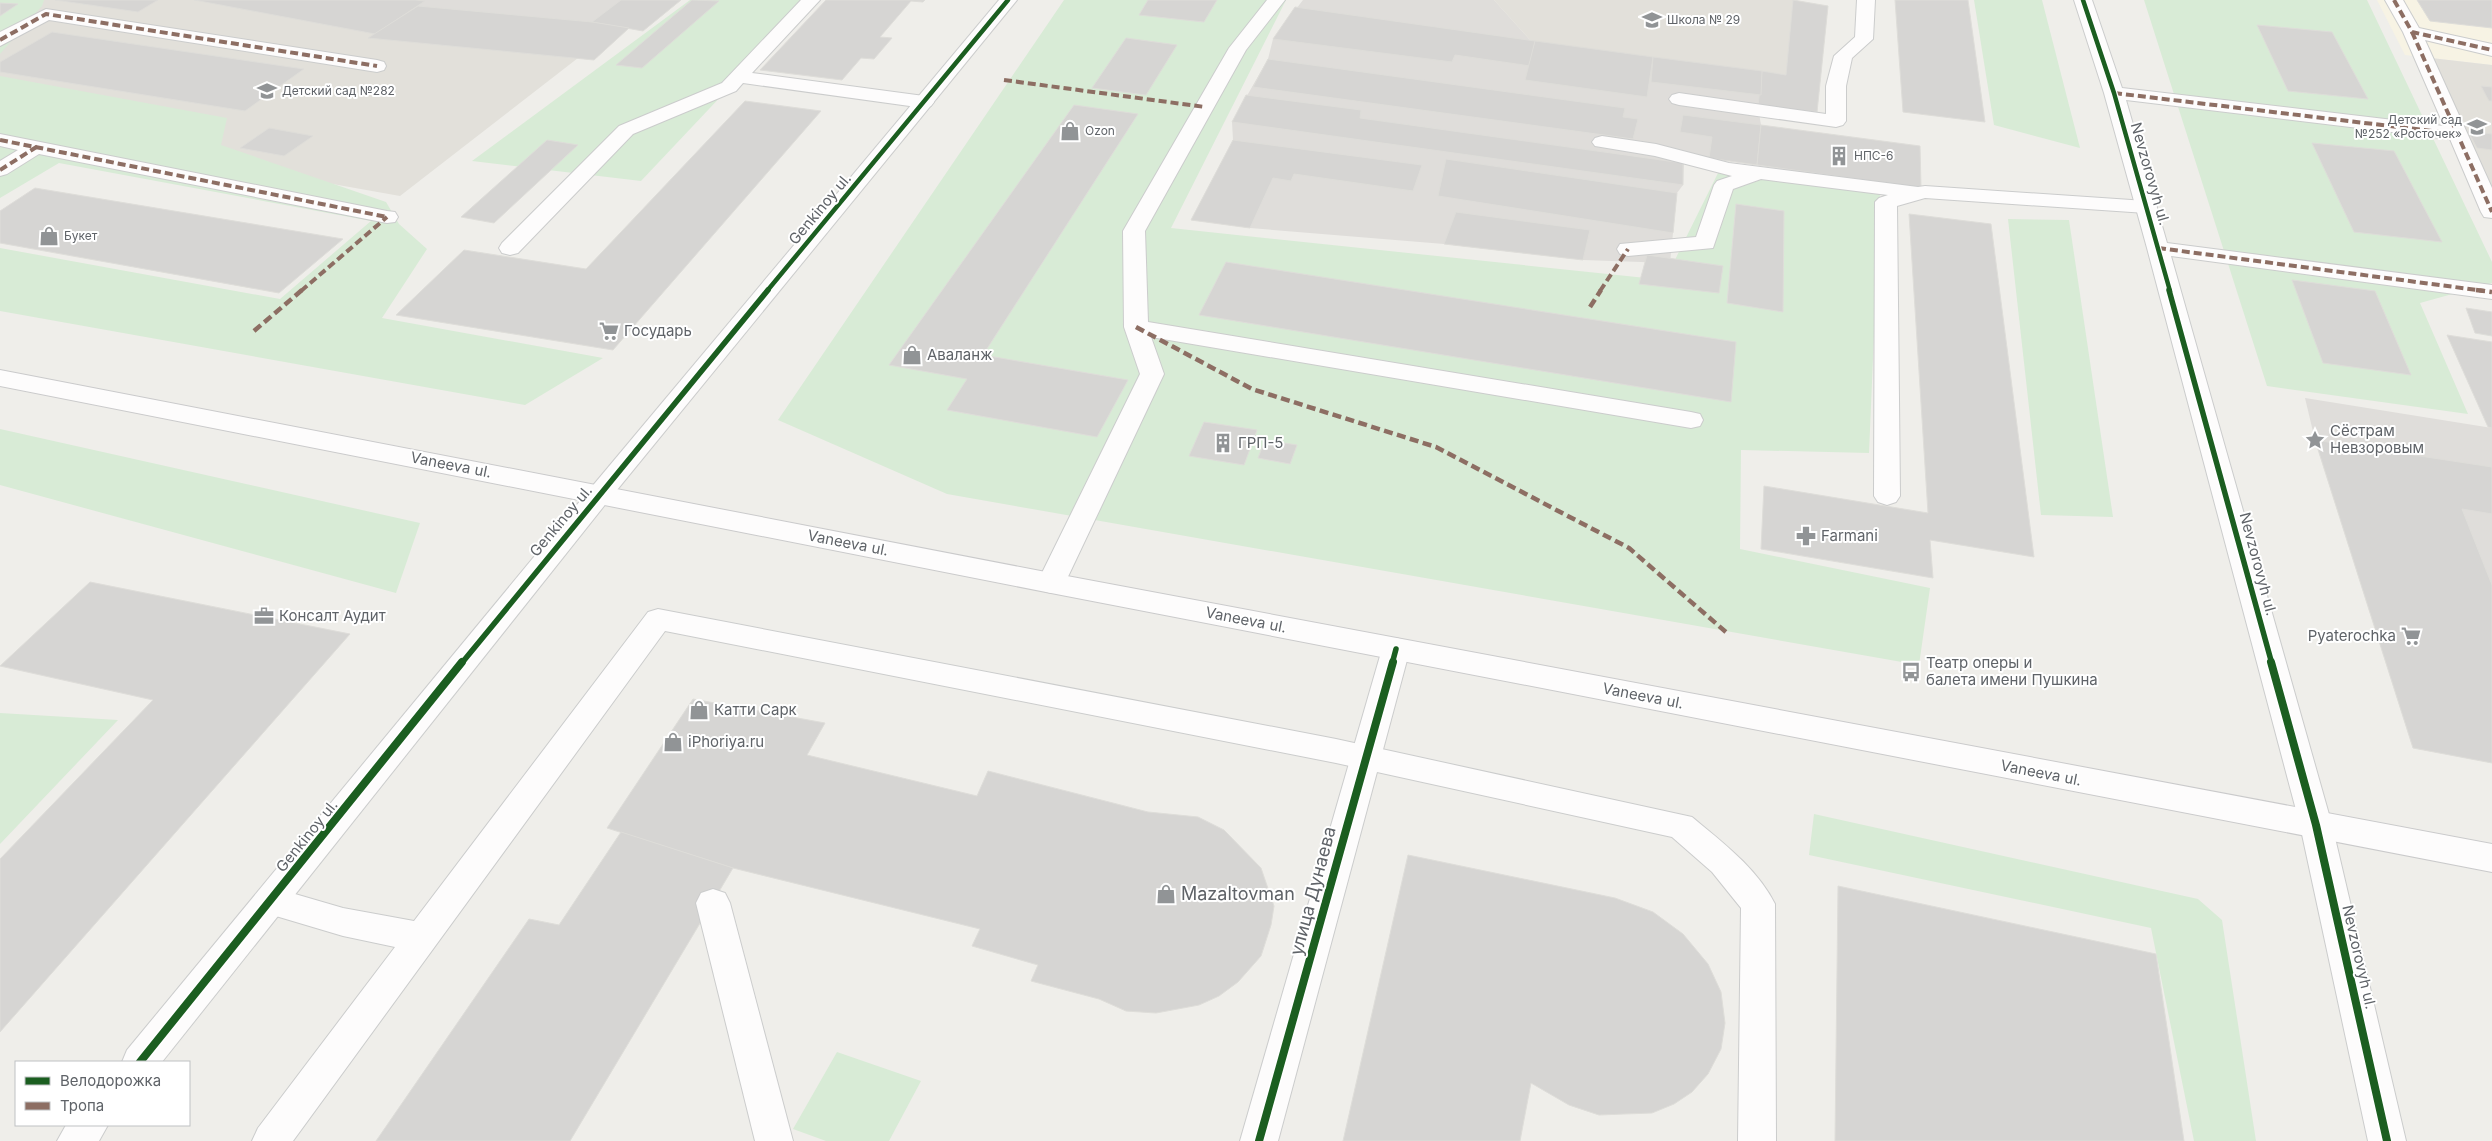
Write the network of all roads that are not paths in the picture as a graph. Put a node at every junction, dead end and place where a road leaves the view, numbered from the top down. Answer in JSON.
{"nodes":[{"id":1,"x":811,"y":0,"type":"edge"},
{"id":2,"x":1008,"y":0,"type":"edge"},
{"id":3,"x":1276,"y":0,"type":"edge"},
{"id":4,"x":1866,"y":0,"type":"edge"},
{"id":5,"x":2083,"y":0,"type":"edge"},
{"id":6,"x":2394,"y":0,"type":"edge"},
{"id":7,"x":2412,"y":32,"type":"junction"},
{"id":8,"x":0,"y":40,"type":"edge"},
{"id":9,"x":2492,"y":50,"type":"edge"},
{"id":10,"x":377,"y":66,"type":"dead end"},
{"id":11,"x":738,"y":77,"type":"junction"},
{"id":12,"x":2114,"y":92,"type":"junction"},
{"id":13,"x":1679,"y":99,"type":"dead end"},
{"id":14,"x":924,"y":102,"type":"junction"},
{"id":15,"x":2457,"y":134,"type":"junction"},
{"id":16,"x":0,"y":140,"type":"edge"},
{"id":17,"x":1602,"y":142,"type":"dead end"},
{"id":18,"x":38,"y":146,"type":"junction"},
{"id":19,"x":0,"y":170,"type":"edge"},
{"id":20,"x":1760,"y":173,"type":"junction"},
{"id":21,"x":1921,"y":193,"type":"junction"},
{"id":22,"x":2146,"y":207,"type":"junction"},
{"id":23,"x":2492,"y":212,"type":"edge"},
{"id":24,"x":387,"y":217,"type":"dead end"},
{"id":25,"x":510,"y":248,"type":"dead end"},
{"id":26,"x":2158,"y":248,"type":"junction"},
{"id":27,"x":1628,"y":249,"type":"dead end"},
{"id":28,"x":2492,"y":292,"type":"edge"},
{"id":29,"x":1136,"y":327,"type":"junction"},
{"id":30,"x":0,"y":378,"type":"edge"},
{"id":31,"x":1691,"y":420,"type":"dead end"},
{"id":32,"x":599,"y":495,"type":"junction"},
{"id":33,"x":1887,"y":496,"type":"dead end"},
{"id":34,"x":1051,"y":583,"type":"junction"},
{"id":35,"x":1396,"y":649,"type":"junction"},
{"id":36,"x":1365,"y":757,"type":"junction"},
{"id":37,"x":2316,"y":826,"type":"junction"},
{"id":38,"x":2492,"y":858,"type":"edge"},
{"id":39,"x":271,"y":901,"type":"junction"},
{"id":40,"x":713,"y":903,"type":"dead end"},
{"id":41,"x":421,"y":936,"type":"junction"},
{"id":42,"x":141,"y":1061,"type":"edge"},
{"id":43,"x":88,"y":1126,"type":"edge"},
{"id":44,"x":76,"y":1141,"type":"edge"},
{"id":45,"x":271,"y":1141,"type":"edge"},
{"id":46,"x":774,"y":1141,"type":"edge"},
{"id":47,"x":1259,"y":1141,"type":"edge"},
{"id":48,"x":1757,"y":1141,"type":"edge"},
{"id":49,"x":2387,"y":1141,"type":"edge"}],
"edges":[{"from":1,"to":11,"type":"street"},
{"from":2,"to":14,"type":"street","name":"Genkinoy ul."},
{"from":3,"to":29,"type":"street"},
{"from":4,"to":13,"type":"street"},
{"from":5,"to":12,"type":"street","name":"Nevzorovyh ul."},
{"from":6,"to":7,"type":"street"},
{"from":7,"to":9,"type":"street"},
{"from":7,"to":15,"type":"street"},
{"from":8,"to":10,"type":"street"},
{"from":11,"to":14,"type":"street"},
{"from":11,"to":25,"type":"street"},
{"from":12,"to":15,"type":"street"},
{"from":12,"to":22,"type":"street","name":"Nevzorovyh ul."},
{"from":14,"to":32,"type":"street","name":"Genkinoy ul."},
{"from":15,"to":23,"type":"street"},
{"from":16,"to":18,"type":"street"},
{"from":17,"to":20,"type":"street"},
{"from":18,"to":19,"type":"street"},
{"from":18,"to":24,"type":"street"},
{"from":20,"to":21,"type":"street"},
{"from":20,"to":27,"type":"street"},
{"from":21,"to":22,"type":"street"},
{"from":21,"to":33,"type":"street"},
{"from":22,"to":26,"type":"street","name":"Nevzorovyh ul."},
{"from":26,"to":28,"type":"street"},
{"from":26,"to":37,"type":"street","name":"Nevzorovyh ul."},
{"from":29,"to":31,"type":"street"},
{"from":29,"to":34,"type":"street"},
{"from":30,"to":32,"type":"street","name":"Vaneeva ul."},
{"from":32,"to":34,"type":"street","name":"Vaneeva ul."},
{"from":32,"to":39,"type":"street","name":"Genkinoy ul."},
{"from":34,"to":35,"type":"street","name":"Vaneeva ul."},
{"from":35,"to":36,"type":"street","name":"улица Дунаева"},
{"from":35,"to":37,"type":"street","name":"Vaneeva ul."},
{"from":36,"to":41,"type":"street"},
{"from":36,"to":47,"type":"street","name":"улица Дунаева"},
{"from":36,"to":48,"type":"street"},
{"from":37,"to":38,"type":"street","name":"Vaneeva ul."},
{"from":37,"to":49,"type":"street","name":"Nevzorovyh ul."},
{"from":39,"to":41,"type":"street"},
{"from":39,"to":42,"type":"street","name":"Genkinoy ul."},
{"from":40,"to":46,"type":"street"},
{"from":41,"to":45,"type":"street"},
{"from":43,"to":44,"type":"street"}]}
